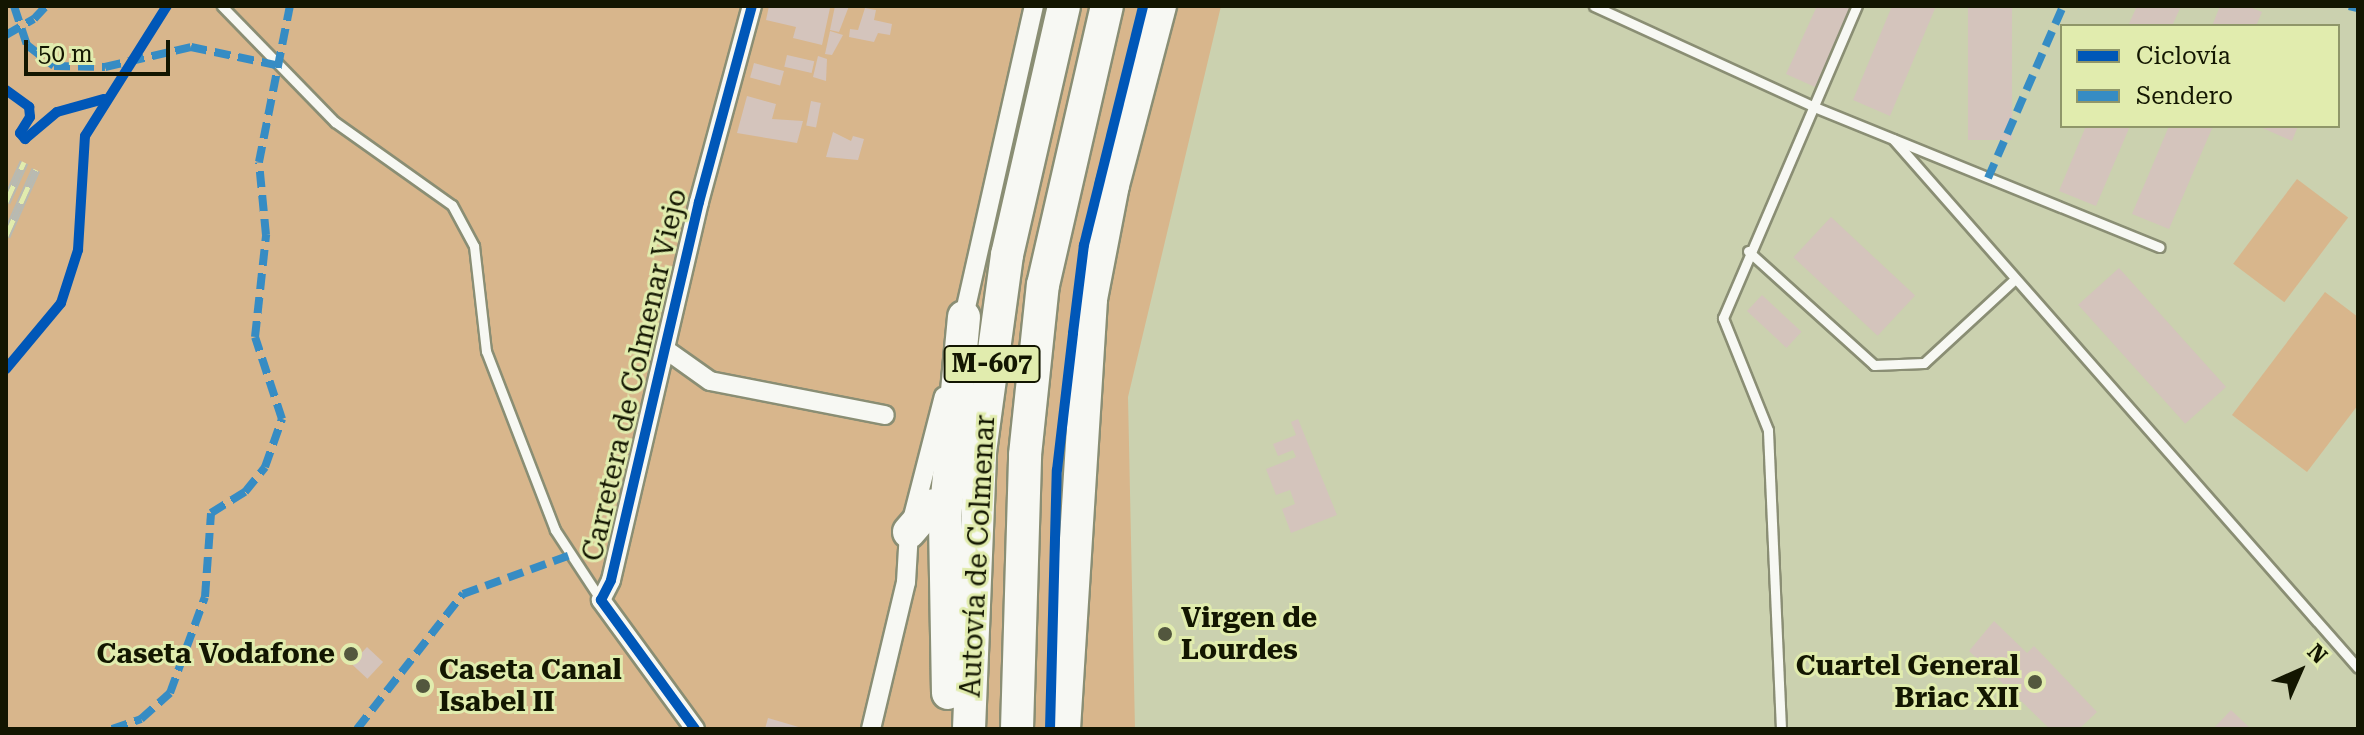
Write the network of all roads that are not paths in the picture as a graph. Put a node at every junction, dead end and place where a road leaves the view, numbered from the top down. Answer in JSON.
{"nodes":[{"id":1,"x":222,"y":6,"type":"edge"},
{"id":2,"x":752,"y":6,"type":"edge"},
{"id":3,"x":1034,"y":6,"type":"edge"},
{"id":4,"x":1064,"y":6,"type":"edge"},
{"id":5,"x":1107,"y":6,"type":"edge"},
{"id":6,"x":1160,"y":6,"type":"edge"},
{"id":7,"x":1594,"y":6,"type":"edge"},
{"id":8,"x":1857,"y":6,"type":"edge"},
{"id":9,"x":1812,"y":106,"type":"junction"},
{"id":10,"x":1893,"y":139,"type":"junction"},
{"id":11,"x":2159,"y":247,"type":"dead end"},
{"id":12,"x":1748,"y":251,"type":"junction"},
{"id":13,"x":2015,"y":279,"type":"junction"},
{"id":14,"x":964,"y":317,"type":"junction"},
{"id":15,"x":665,"y":349,"type":"junction"},
{"id":16,"x":885,"y":415,"type":"dead end"},
{"id":17,"x":945,"y":518,"type":"junction"},
{"id":18,"x":909,"y":532,"type":"junction"},
{"id":19,"x":601,"y":600,"type":"junction"},
{"id":20,"x":2358,"y":668,"type":"edge"},
{"id":21,"x":695,"y":729,"type":"edge"},
{"id":22,"x":871,"y":729,"type":"edge"},
{"id":23,"x":951,"y":729,"type":"edge"},
{"id":24,"x":969,"y":729,"type":"edge"},
{"id":25,"x":1017,"y":729,"type":"edge"},
{"id":26,"x":1064,"y":729,"type":"edge"},
{"id":27,"x":1781,"y":729,"type":"edge"}],
"edges":[{"from":1,"to":19,"type":"lane"},
{"from":2,"to":15,"type":"street","name":"Carretera de Colmenar Viejo"},
{"from":3,"to":14,"type":"street"},
{"from":4,"to":24,"type":"highway","name":"Autovía de Colmenar","number":"M-607"},
{"from":5,"to":25,"type":"highway","name":"Autovía de Colmenar","number":"M-607"},
{"from":6,"to":26,"type":"highway"},
{"from":7,"to":9,"type":"lane"},
{"from":8,"to":9,"type":"lane"},
{"from":9,"to":10,"type":"lane"},
{"from":9,"to":12,"type":"lane"},
{"from":10,"to":11,"type":"lane"},
{"from":10,"to":13,"type":"lane"},
{"from":12,"to":13,"type":"lane"},
{"from":12,"to":27,"type":"lane"},
{"from":13,"to":20,"type":"lane"},
{"from":14,"to":17,"type":"highway"},
{"from":14,"to":18,"type":"street"},
{"from":15,"to":16,"type":"street"},
{"from":15,"to":19,"type":"street","name":"Carretera de Colmenar Viejo"},
{"from":17,"to":18,"type":"highway"},
{"from":17,"to":23,"type":"highway"},
{"from":18,"to":22,"type":"street"},
{"from":19,"to":21,"type":"street","name":"Carretera de Colmenar Viejo"}]}
